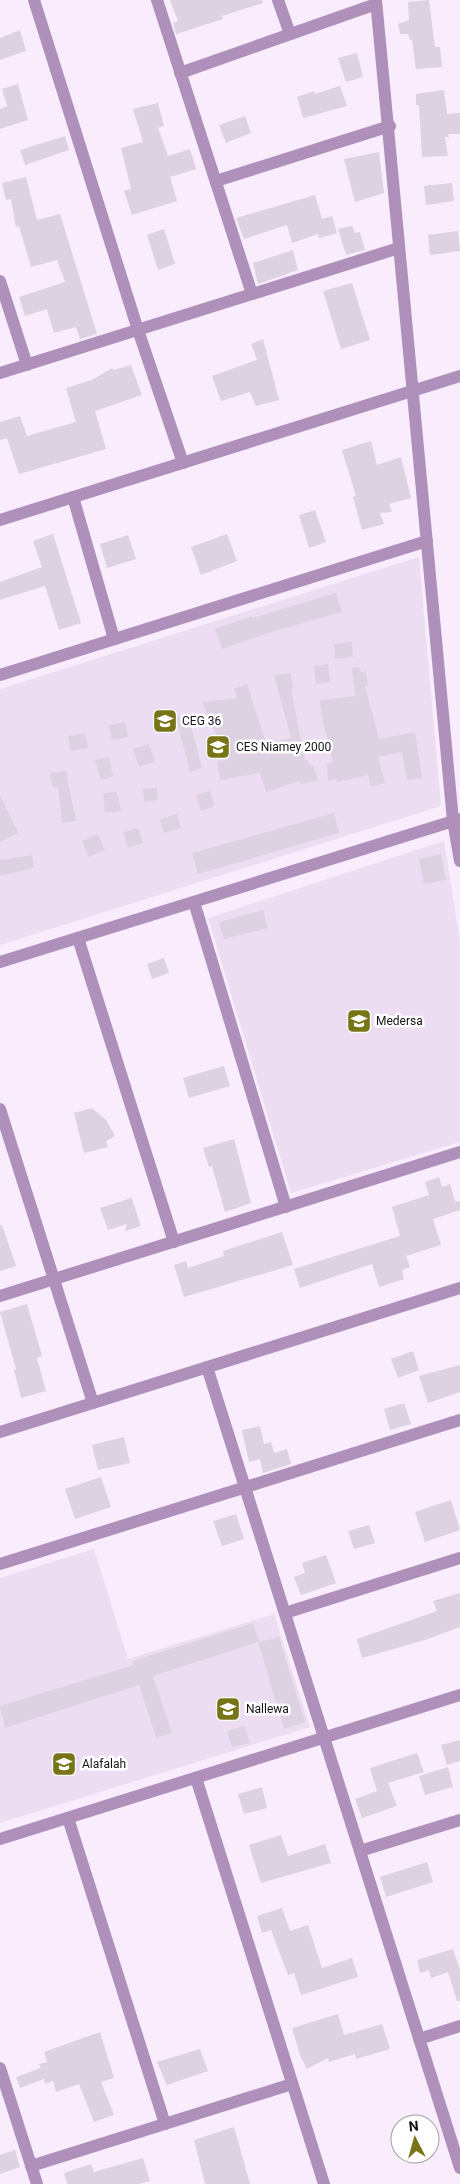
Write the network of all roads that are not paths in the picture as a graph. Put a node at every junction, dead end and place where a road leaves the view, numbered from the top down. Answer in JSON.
{"nodes":[{"id":1,"x":34,"y":0,"type":"edge"},
{"id":2,"x":157,"y":0,"type":"edge"},
{"id":3,"x":278,"y":0,"type":"edge"},
{"id":4,"x":376,"y":2,"type":"edge"},
{"id":5,"x":290,"y":34,"type":"junction"},
{"id":6,"x":180,"y":72,"type":"junction"},
{"id":7,"x":390,"y":126,"type":"junction"},
{"id":8,"x":216,"y":181,"type":"junction"},
{"id":9,"x":399,"y":248,"type":"junction"},
{"id":10,"x":0,"y":281,"type":"edge"},
{"id":11,"x":252,"y":294,"type":"junction"},
{"id":12,"x":138,"y":330,"type":"junction"},
{"id":13,"x":28,"y":365,"type":"junction"},
{"id":14,"x":0,"y":373,"type":"edge"},
{"id":15,"x":460,"y":376,"type":"edge"},
{"id":16,"x":413,"y":391,"type":"junction"},
{"id":17,"x":182,"y":463,"type":"junction"},
{"id":18,"x":73,"y":497,"type":"junction"},
{"id":19,"x":0,"y":520,"type":"edge"},
{"id":20,"x":427,"y":541,"type":"junction"},
{"id":21,"x":114,"y":639,"type":"junction"},
{"id":22,"x":0,"y":674,"type":"edge"},
{"id":23,"x":457,"y":820,"type":"edge"},
{"id":24,"x":460,"y":861,"type":"edge"},
{"id":25,"x":194,"y":902,"type":"junction"},
{"id":26,"x":78,"y":938,"type":"junction"},
{"id":27,"x":0,"y":962,"type":"edge"},
{"id":28,"x":0,"y":1109,"type":"edge"},
{"id":29,"x":460,"y":1152,"type":"edge"},
{"id":30,"x":286,"y":1207,"type":"junction"},
{"id":31,"x":174,"y":1242,"type":"junction"},
{"id":32,"x":54,"y":1280,"type":"junction"},
{"id":33,"x":460,"y":1288,"type":"edge"},
{"id":34,"x":0,"y":1296,"type":"edge"},
{"id":35,"x":207,"y":1367,"type":"junction"},
{"id":36,"x":93,"y":1403,"type":"junction"},
{"id":37,"x":460,"y":1420,"type":"edge"},
{"id":38,"x":0,"y":1432,"type":"edge"},
{"id":39,"x":245,"y":1487,"type":"junction"},
{"id":40,"x":460,"y":1558,"type":"edge"},
{"id":41,"x":0,"y":1564,"type":"edge"},
{"id":42,"x":285,"y":1613,"type":"junction"},
{"id":43,"x":460,"y":1695,"type":"edge"},
{"id":44,"x":324,"y":1738,"type":"junction"},
{"id":45,"x":196,"y":1778,"type":"junction"},
{"id":46,"x":68,"y":1818,"type":"junction"},
{"id":47,"x":460,"y":1820,"type":"edge"},
{"id":48,"x":0,"y":1839,"type":"edge"},
{"id":49,"x":360,"y":1851,"type":"junction"},
{"id":50,"x":460,"y":2026,"type":"edge"},
{"id":51,"x":419,"y":2039,"type":"junction"},
{"id":52,"x":0,"y":2068,"type":"edge"},
{"id":53,"x":292,"y":2084,"type":"junction"},
{"id":54,"x":165,"y":2124,"type":"junction"},
{"id":55,"x":31,"y":2166,"type":"junction"},
{"id":56,"x":460,"y":2168,"type":"edge"},
{"id":57,"x":37,"y":2184,"type":"edge"},
{"id":58,"x":324,"y":2184,"type":"edge"}],
"edges":[{"from":1,"to":12,"type":"street"},
{"from":2,"to":6,"type":"street"},
{"from":3,"to":5,"type":"street"},
{"from":4,"to":5,"type":"street"},
{"from":4,"to":7,"type":"street"},
{"from":5,"to":6,"type":"street"},
{"from":6,"to":8,"type":"street"},
{"from":7,"to":8,"type":"street"},
{"from":7,"to":9,"type":"street"},
{"from":8,"to":11,"type":"street"},
{"from":9,"to":11,"type":"street"},
{"from":9,"to":16,"type":"street"},
{"from":10,"to":13,"type":"street"},
{"from":11,"to":12,"type":"street"},
{"from":12,"to":13,"type":"street"},
{"from":12,"to":17,"type":"street"},
{"from":13,"to":14,"type":"street"},
{"from":15,"to":16,"type":"street"},
{"from":16,"to":17,"type":"street"},
{"from":16,"to":20,"type":"street"},
{"from":17,"to":18,"type":"street"},
{"from":18,"to":19,"type":"street"},
{"from":18,"to":21,"type":"street"},
{"from":20,"to":21,"type":"street"},
{"from":20,"to":23,"type":"street"},
{"from":21,"to":22,"type":"street"},
{"from":23,"to":24,"type":"street"},
{"from":23,"to":25,"type":"street"},
{"from":25,"to":26,"type":"street"},
{"from":25,"to":30,"type":"street"},
{"from":26,"to":27,"type":"street"},
{"from":26,"to":31,"type":"street"},
{"from":28,"to":32,"type":"street"},
{"from":29,"to":30,"type":"street"},
{"from":30,"to":31,"type":"street"},
{"from":31,"to":32,"type":"street"},
{"from":32,"to":34,"type":"street"},
{"from":32,"to":36,"type":"street"},
{"from":33,"to":35,"type":"street"},
{"from":35,"to":36,"type":"street"},
{"from":35,"to":39,"type":"street"},
{"from":36,"to":38,"type":"street"},
{"from":37,"to":39,"type":"street"},
{"from":39,"to":41,"type":"street"},
{"from":39,"to":42,"type":"street"},
{"from":40,"to":42,"type":"street"},
{"from":42,"to":44,"type":"street"},
{"from":43,"to":44,"type":"street"},
{"from":44,"to":45,"type":"street"},
{"from":44,"to":49,"type":"street"},
{"from":45,"to":46,"type":"street"},
{"from":45,"to":53,"type":"street"},
{"from":46,"to":48,"type":"street"},
{"from":46,"to":54,"type":"street"},
{"from":47,"to":49,"type":"street"},
{"from":49,"to":51,"type":"street"},
{"from":50,"to":51,"type":"street"},
{"from":51,"to":56,"type":"street"},
{"from":52,"to":55,"type":"street"},
{"from":53,"to":54,"type":"street"},
{"from":53,"to":58,"type":"street"},
{"from":54,"to":55,"type":"street"},
{"from":55,"to":57,"type":"street"}]}
